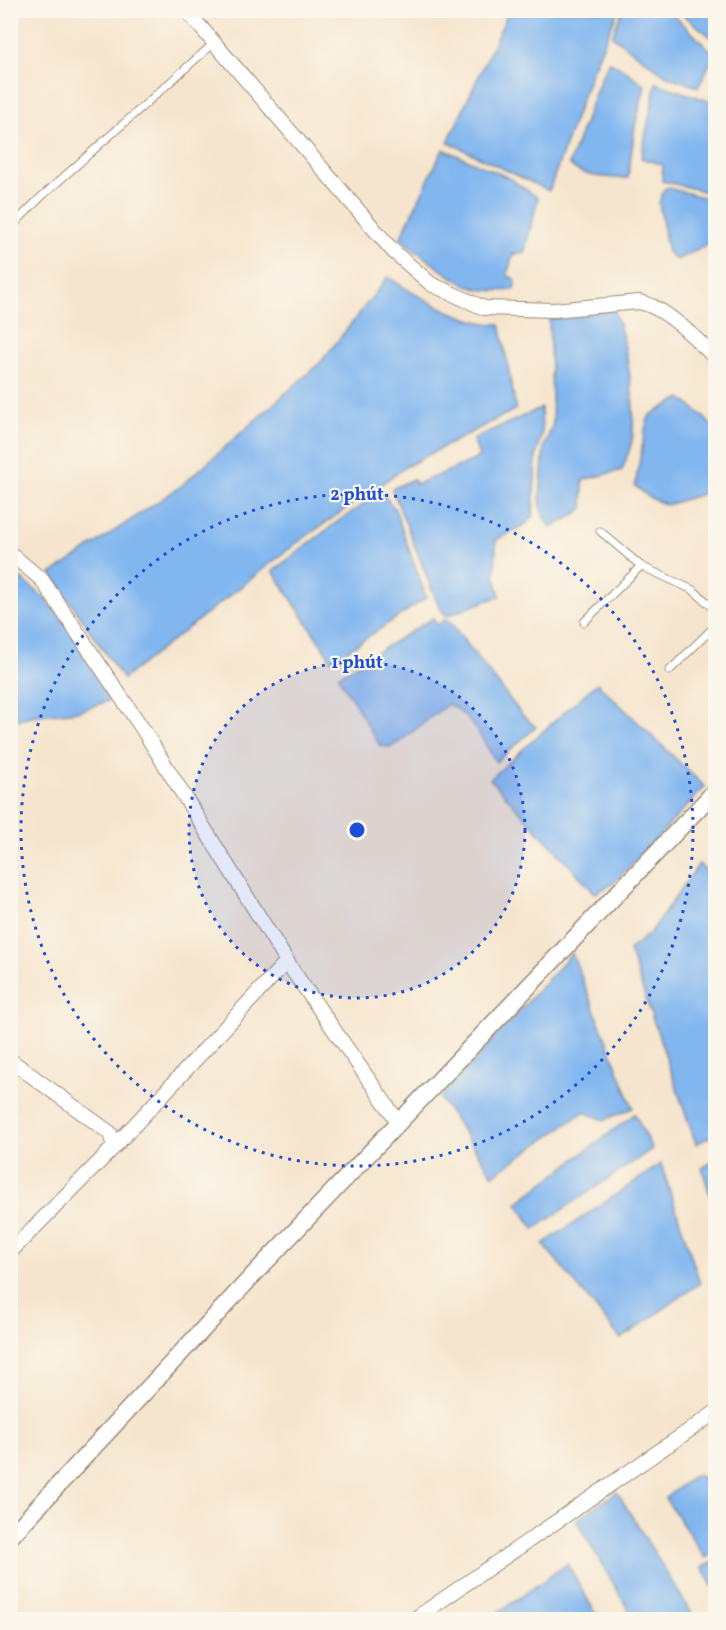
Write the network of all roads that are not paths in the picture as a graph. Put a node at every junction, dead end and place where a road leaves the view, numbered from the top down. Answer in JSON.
{"nodes":[{"id":1,"x":186,"y":10,"type":"edge"},
{"id":2,"x":214,"y":43,"type":"junction"},
{"id":3,"x":10,"y":231,"type":"edge"},
{"id":4,"x":716,"y":359,"type":"edge"},
{"id":5,"x":600,"y":531,"type":"dead end"},
{"id":6,"x":10,"y":553,"type":"edge"},
{"id":7,"x":641,"y":567,"type":"junction"},
{"id":8,"x":716,"y":610,"type":"edge"},
{"id":9,"x":584,"y":622,"type":"dead end"},
{"id":10,"x":716,"y":625,"type":"edge"},
{"id":11,"x":669,"y":671,"type":"dead end"},
{"id":12,"x":716,"y":790,"type":"edge"},
{"id":13,"x":286,"y":961,"type":"junction"},
{"id":14,"x":10,"y":1060,"type":"edge"},
{"id":15,"x":399,"y":1123,"type":"junction"},
{"id":16,"x":114,"y":1147,"type":"junction"},
{"id":17,"x":10,"y":1252,"type":"edge"},
{"id":18,"x":716,"y":1412,"type":"edge"},
{"id":19,"x":10,"y":1537,"type":"edge"},
{"id":20,"x":413,"y":1620,"type":"edge"}],
"edges":[{"from":1,"to":2,"type":"street"},
{"from":2,"to":3,"type":"lane"},
{"from":2,"to":4,"type":"street"},
{"from":5,"to":7,"type":"lane"},
{"from":6,"to":13,"type":"street"},
{"from":7,"to":8,"type":"lane"},
{"from":7,"to":9,"type":"lane"},
{"from":10,"to":11,"type":"lane"},
{"from":12,"to":15,"type":"street"},
{"from":13,"to":15,"type":"street"},
{"from":13,"to":16,"type":"street"},
{"from":14,"to":16,"type":"street"},
{"from":15,"to":19,"type":"street"},
{"from":16,"to":17,"type":"street"},
{"from":18,"to":20,"type":"street"}]}
